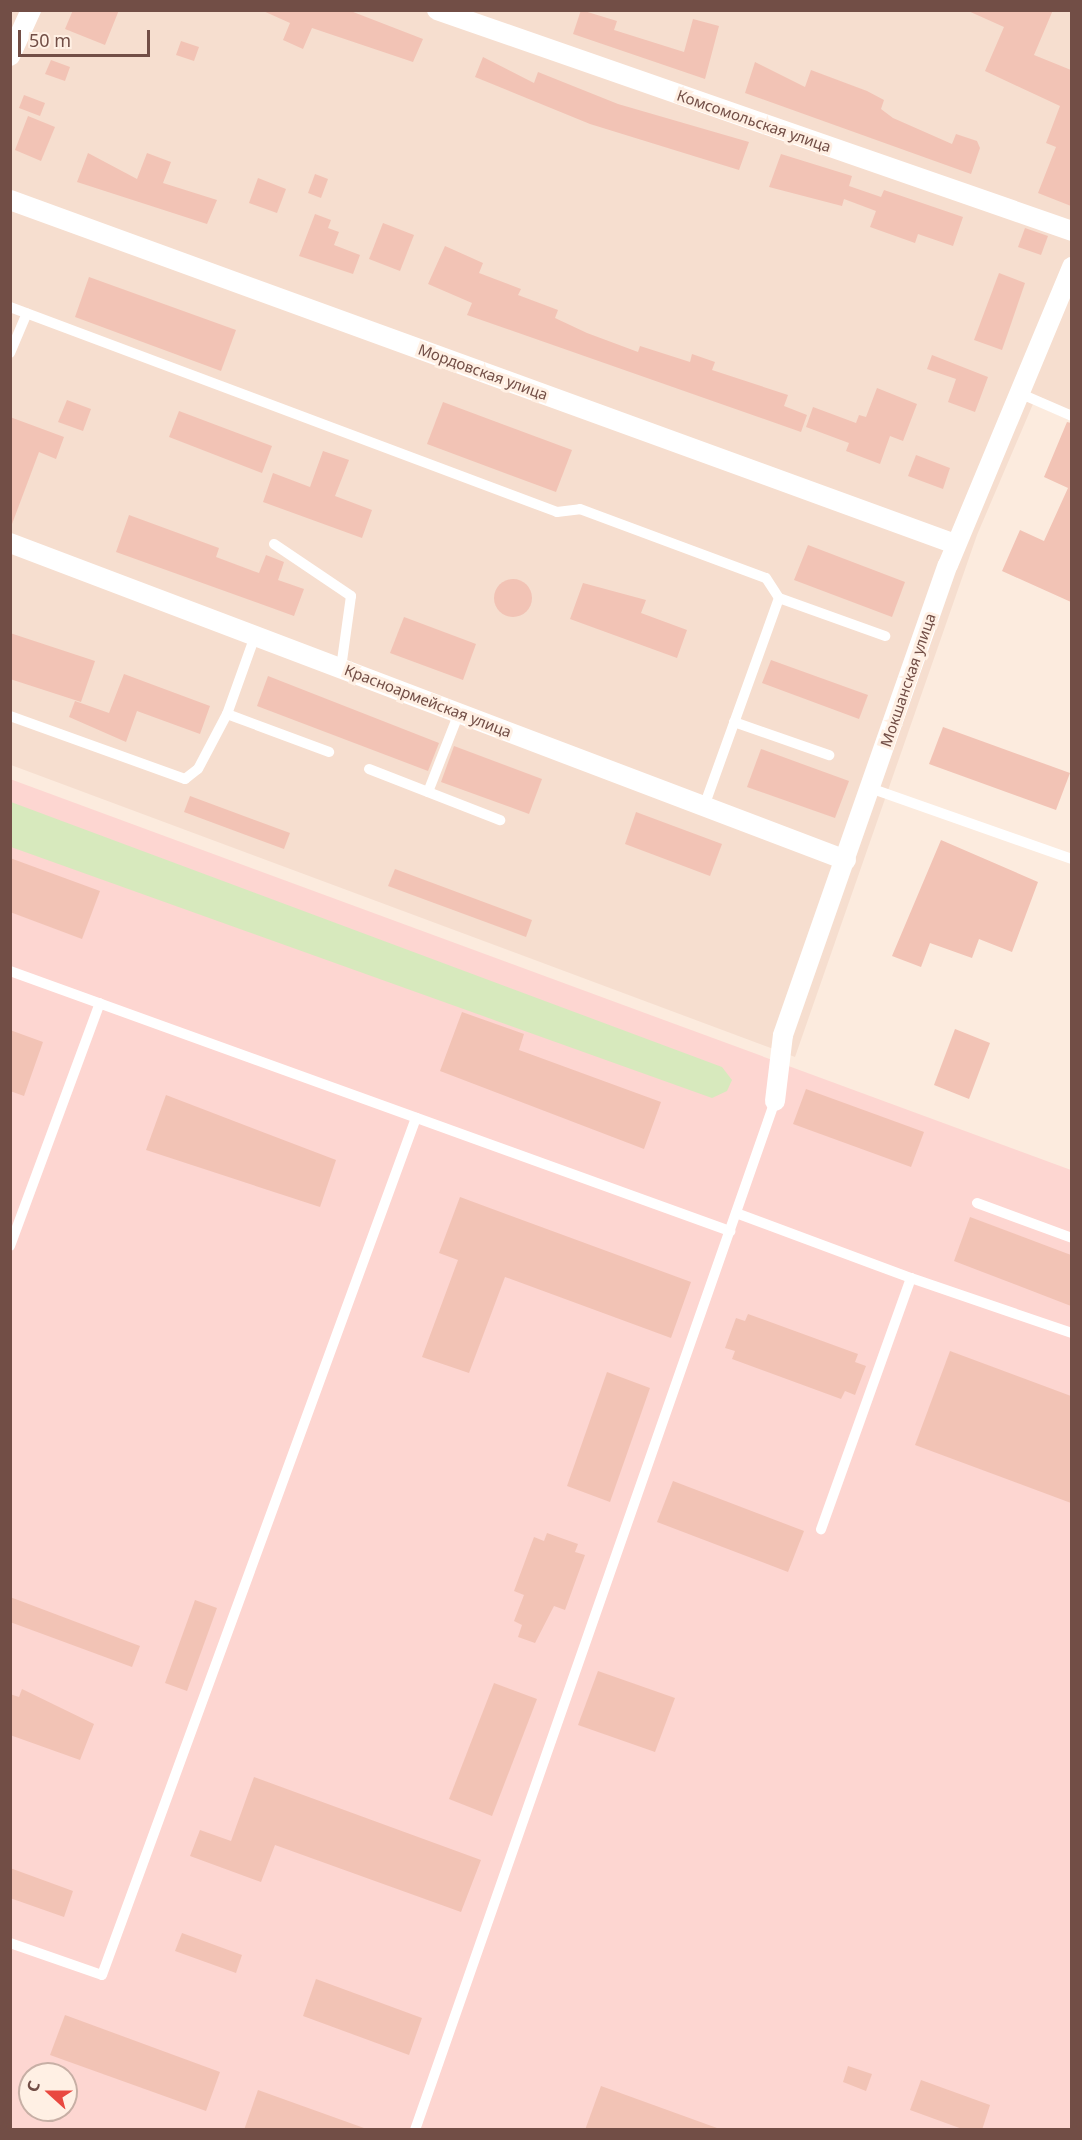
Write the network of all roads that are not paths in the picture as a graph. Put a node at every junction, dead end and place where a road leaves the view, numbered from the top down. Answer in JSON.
{"nodes":[{"id":1,"x":32,"y":10,"type":"edge"},
{"id":2,"x":437,"y":10,"type":"edge"},
{"id":3,"x":10,"y":56,"type":"edge"},
{"id":4,"x":10,"y":200,"type":"edge"},
{"id":5,"x":1071,"y":231,"type":"edge"},
{"id":6,"x":1071,"y":267,"type":"edge"},
{"id":7,"x":10,"y":307,"type":"edge"},
{"id":8,"x":27,"y":313,"type":"junction"},
{"id":9,"x":10,"y":353,"type":"edge"},
{"id":10,"x":1019,"y":393,"type":"junction"},
{"id":11,"x":1071,"y":416,"type":"edge"},
{"id":12,"x":10,"y":543,"type":"edge"},
{"id":13,"x":274,"y":544,"type":"dead end"},
{"id":14,"x":955,"y":544,"type":"junction"},
{"id":15,"x":779,"y":598,"type":"junction"},
{"id":16,"x":255,"y":636,"type":"junction"},
{"id":17,"x":885,"y":636,"type":"dead end"},
{"id":18,"x":341,"y":668,"type":"junction"},
{"id":19,"x":459,"y":713,"type":"junction"},
{"id":20,"x":227,"y":714,"type":"junction"},
{"id":21,"x":10,"y":716,"type":"edge"},
{"id":22,"x":734,"y":722,"type":"junction"},
{"id":23,"x":328,"y":752,"type":"dead end"},
{"id":24,"x":829,"y":755,"type":"dead end"},
{"id":25,"x":369,"y":769,"type":"dead end"},
{"id":26,"x":870,"y":788,"type":"junction"},
{"id":27,"x":428,"y":792,"type":"junction"},
{"id":28,"x":704,"y":806,"type":"junction"},
{"id":29,"x":500,"y":820,"type":"dead end"},
{"id":30,"x":1071,"y":859,"type":"edge"},
{"id":31,"x":846,"y":860,"type":"junction"},
{"id":32,"x":10,"y":971,"type":"edge"},
{"id":33,"x":100,"y":1004,"type":"junction"},
{"id":34,"x":775,"y":1101,"type":"joint"},
{"id":35,"x":416,"y":1118,"type":"junction"},
{"id":36,"x":977,"y":1203,"type":"dead end"},
{"id":37,"x":736,"y":1214,"type":"junction"},
{"id":38,"x":730,"y":1231,"type":"junction"},
{"id":39,"x":1071,"y":1238,"type":"edge"},
{"id":40,"x":10,"y":1246,"type":"edge"},
{"id":41,"x":911,"y":1278,"type":"junction"},
{"id":42,"x":1071,"y":1333,"type":"edge"},
{"id":43,"x":821,"y":1529,"type":"dead end"},
{"id":44,"x":10,"y":1943,"type":"edge"},
{"id":45,"x":415,"y":2130,"type":"edge"}],
"edges":[{"from":1,"to":3,"type":"street"},
{"from":2,"to":5,"type":"street","name":"Комсомольская улица"},
{"from":4,"to":14,"type":"street","name":"Мордовская улица"},
{"from":6,"to":10,"type":"street","name":"Мокшанская улица"},
{"from":7,"to":8,"type":"lane"},
{"from":8,"to":9,"type":"lane"},
{"from":8,"to":15,"type":"lane"},
{"from":10,"to":11,"type":"lane"},
{"from":10,"to":14,"type":"street","name":"Мокшанская улица"},
{"from":12,"to":16,"type":"street","name":"Красноармейская улица"},
{"from":13,"to":18,"type":"lane"},
{"from":14,"to":26,"type":"street","name":"Мокшанская улица"},
{"from":15,"to":17,"type":"lane"},
{"from":15,"to":22,"type":"lane"},
{"from":16,"to":18,"type":"street","name":"Красноармейская улица"},
{"from":16,"to":20,"type":"lane"},
{"from":18,"to":19,"type":"street","name":"Красноармейская улица"},
{"from":19,"to":27,"type":"lane"},
{"from":19,"to":28,"type":"street","name":"Красноармейская улица"},
{"from":20,"to":21,"type":"lane"},
{"from":20,"to":23,"type":"lane"},
{"from":22,"to":24,"type":"lane"},
{"from":22,"to":28,"type":"lane"},
{"from":25,"to":27,"type":"lane"},
{"from":26,"to":30,"type":"lane"},
{"from":26,"to":31,"type":"street","name":"Мокшанская улица"},
{"from":27,"to":29,"type":"lane"},
{"from":28,"to":31,"type":"street","name":"Красноармейская улица"},
{"from":31,"to":34,"type":"street","name":"Мокшанская улица"},
{"from":32,"to":33,"type":"lane"},
{"from":33,"to":35,"type":"lane"},
{"from":33,"to":40,"type":"lane"},
{"from":34,"to":37,"type":"lane"},
{"from":35,"to":38,"type":"lane"},
{"from":35,"to":44,"type":"lane"},
{"from":36,"to":39,"type":"lane"},
{"from":37,"to":38,"type":"lane"},
{"from":37,"to":41,"type":"lane"},
{"from":38,"to":45,"type":"lane"},
{"from":41,"to":42,"type":"lane"},
{"from":41,"to":43,"type":"lane"}]}
